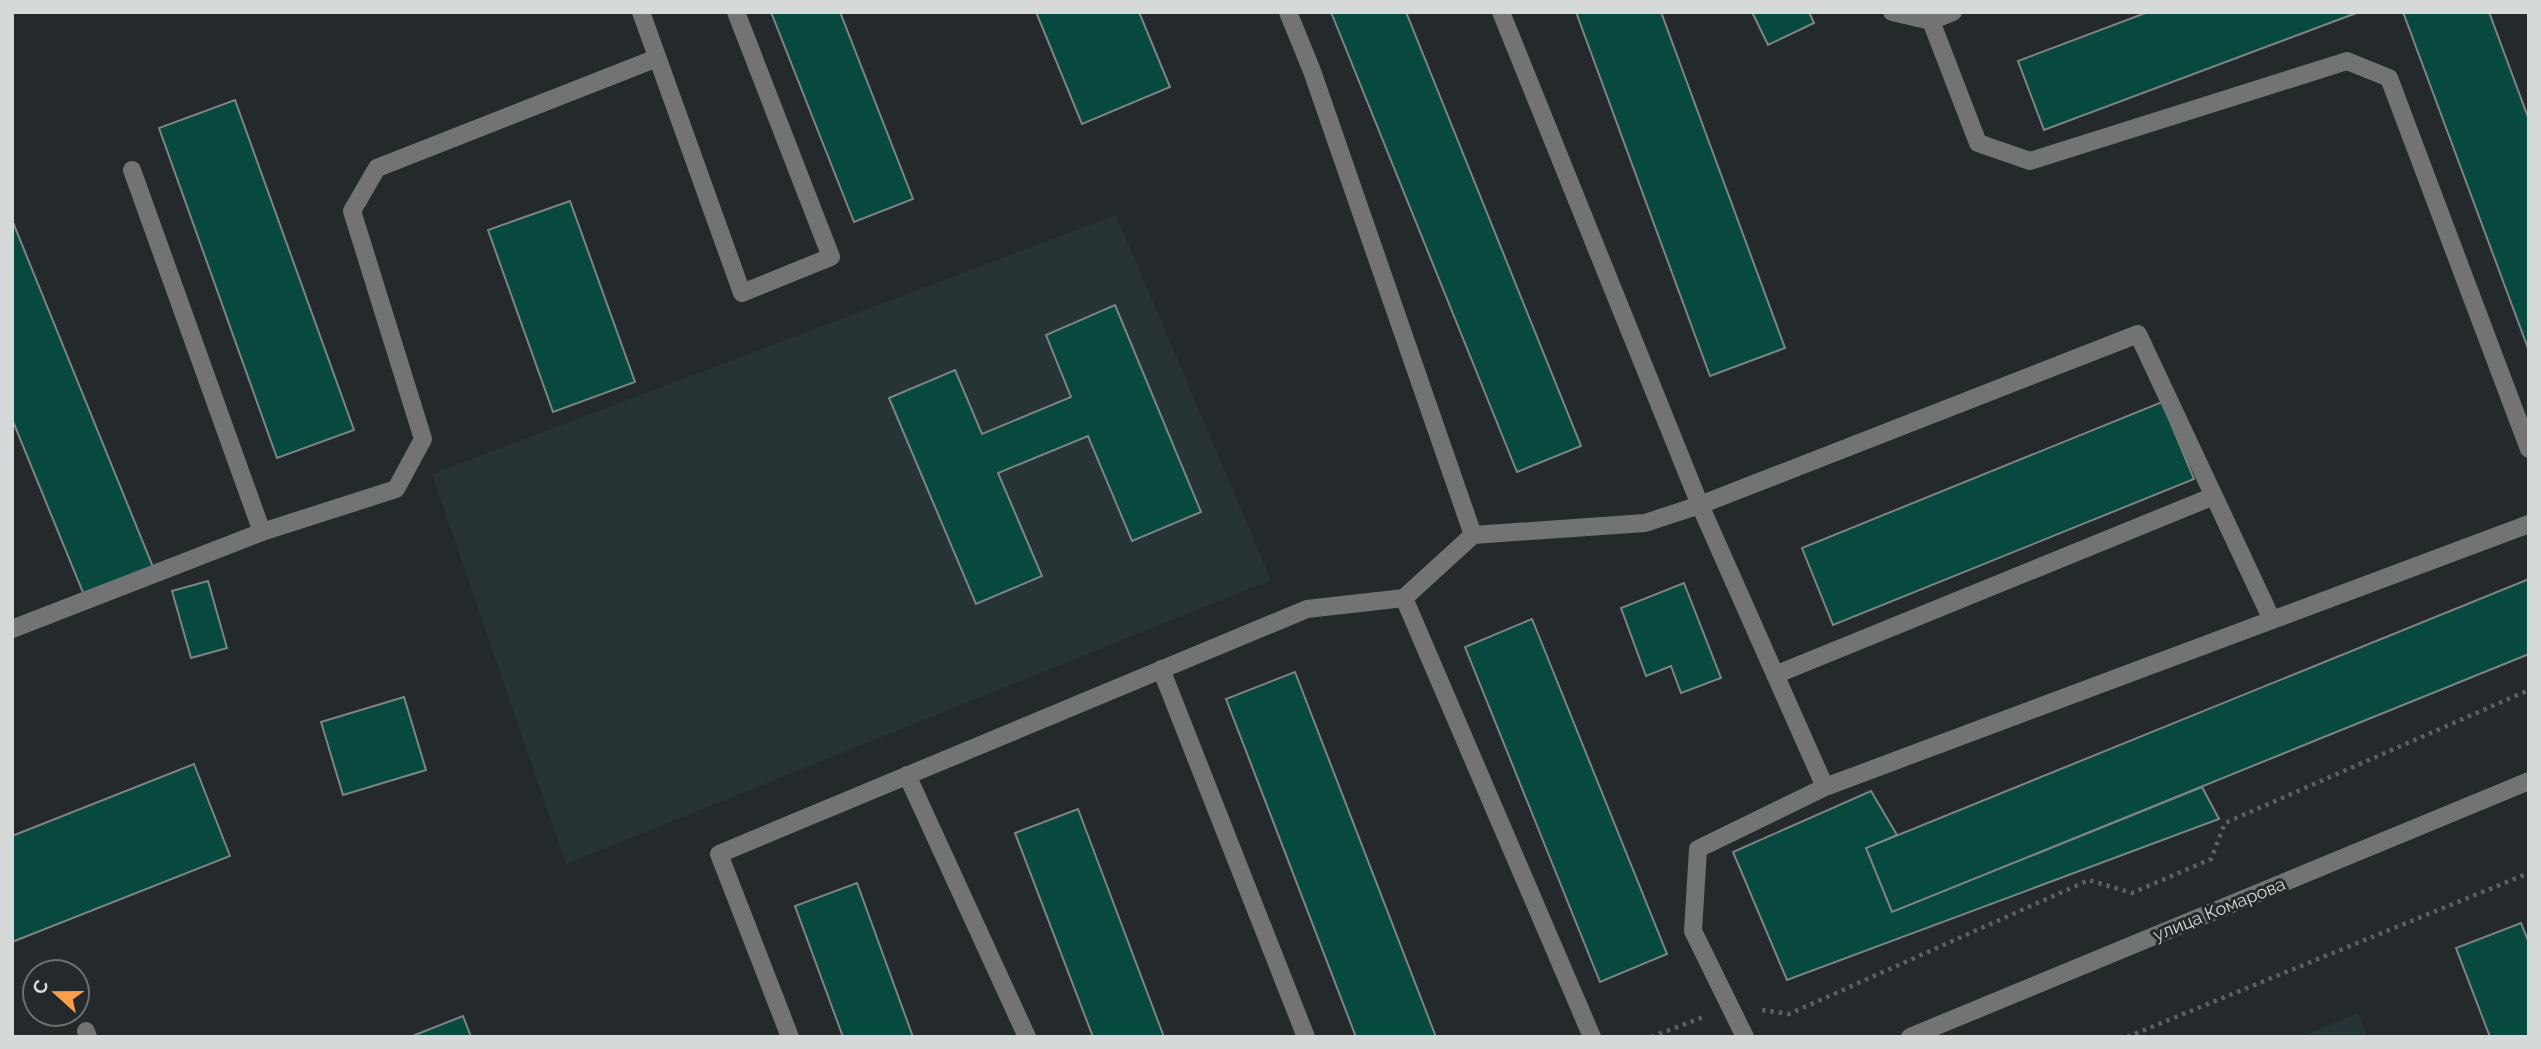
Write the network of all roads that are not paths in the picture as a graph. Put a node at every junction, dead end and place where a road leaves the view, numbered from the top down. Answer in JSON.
{"nodes":[{"id":1,"x":641,"y":12,"type":"edge"},
{"id":2,"x":736,"y":12,"type":"edge"},
{"id":3,"x":1288,"y":12,"type":"edge"},
{"id":4,"x":1501,"y":12,"type":"edge"},
{"id":5,"x":1892,"y":12,"type":"edge"},
{"id":6,"x":1953,"y":12,"type":"edge"},
{"id":7,"x":1931,"y":21,"type":"junction"},
{"id":8,"x":657,"y":58,"type":"junction"},
{"id":9,"x":132,"y":170,"type":"dead end"},
{"id":10,"x":2529,"y":449,"type":"edge"},
{"id":11,"x":2214,"y":495,"type":"junction"},
{"id":12,"x":1700,"y":505,"type":"junction"},
{"id":13,"x":2529,"y":524,"type":"edge"},
{"id":14,"x":262,"y":532,"type":"junction"},
{"id":15,"x":1474,"y":535,"type":"junction"},
{"id":16,"x":1404,"y":598,"type":"junction"},
{"id":17,"x":2273,"y":620,"type":"junction"},
{"id":18,"x":12,"y":629,"type":"edge"},
{"id":19,"x":1161,"y":669,"type":"junction"},
{"id":20,"x":1775,"y":674,"type":"junction"},
{"id":21,"x":907,"y":775,"type":"junction"},
{"id":22,"x":2529,"y":781,"type":"edge"},
{"id":23,"x":1825,"y":787,"type":"junction"},
{"id":24,"x":790,"y":1037,"type":"edge"},
{"id":25,"x":1027,"y":1037,"type":"edge"},
{"id":26,"x":1306,"y":1037,"type":"edge"},
{"id":27,"x":1592,"y":1037,"type":"edge"},
{"id":28,"x":1745,"y":1037,"type":"edge"},
{"id":29,"x":1910,"y":1037,"type":"edge"}],
"edges":[{"from":1,"to":8,"type":"street"},
{"from":2,"to":8,"type":"street"},
{"from":3,"to":15,"type":"street"},
{"from":4,"to":12,"type":"street"},
{"from":5,"to":7,"type":"street"},
{"from":6,"to":7,"type":"street"},
{"from":7,"to":10,"type":"street"},
{"from":8,"to":14,"type":"street"},
{"from":9,"to":14,"type":"street"},
{"from":11,"to":12,"type":"street"},
{"from":11,"to":17,"type":"street"},
{"from":11,"to":20,"type":"street"},
{"from":12,"to":15,"type":"street"},
{"from":12,"to":20,"type":"street"},
{"from":13,"to":17,"type":"street"},
{"from":14,"to":18,"type":"street"},
{"from":15,"to":16,"type":"street"},
{"from":16,"to":19,"type":"street"},
{"from":16,"to":27,"type":"street"},
{"from":17,"to":23,"type":"street"},
{"from":19,"to":21,"type":"street"},
{"from":19,"to":26,"type":"street"},
{"from":20,"to":23,"type":"street"},
{"from":21,"to":24,"type":"street"},
{"from":21,"to":25,"type":"street"},
{"from":22,"to":29,"type":"street","name":"улица Комарова"},
{"from":23,"to":28,"type":"street"}]}
